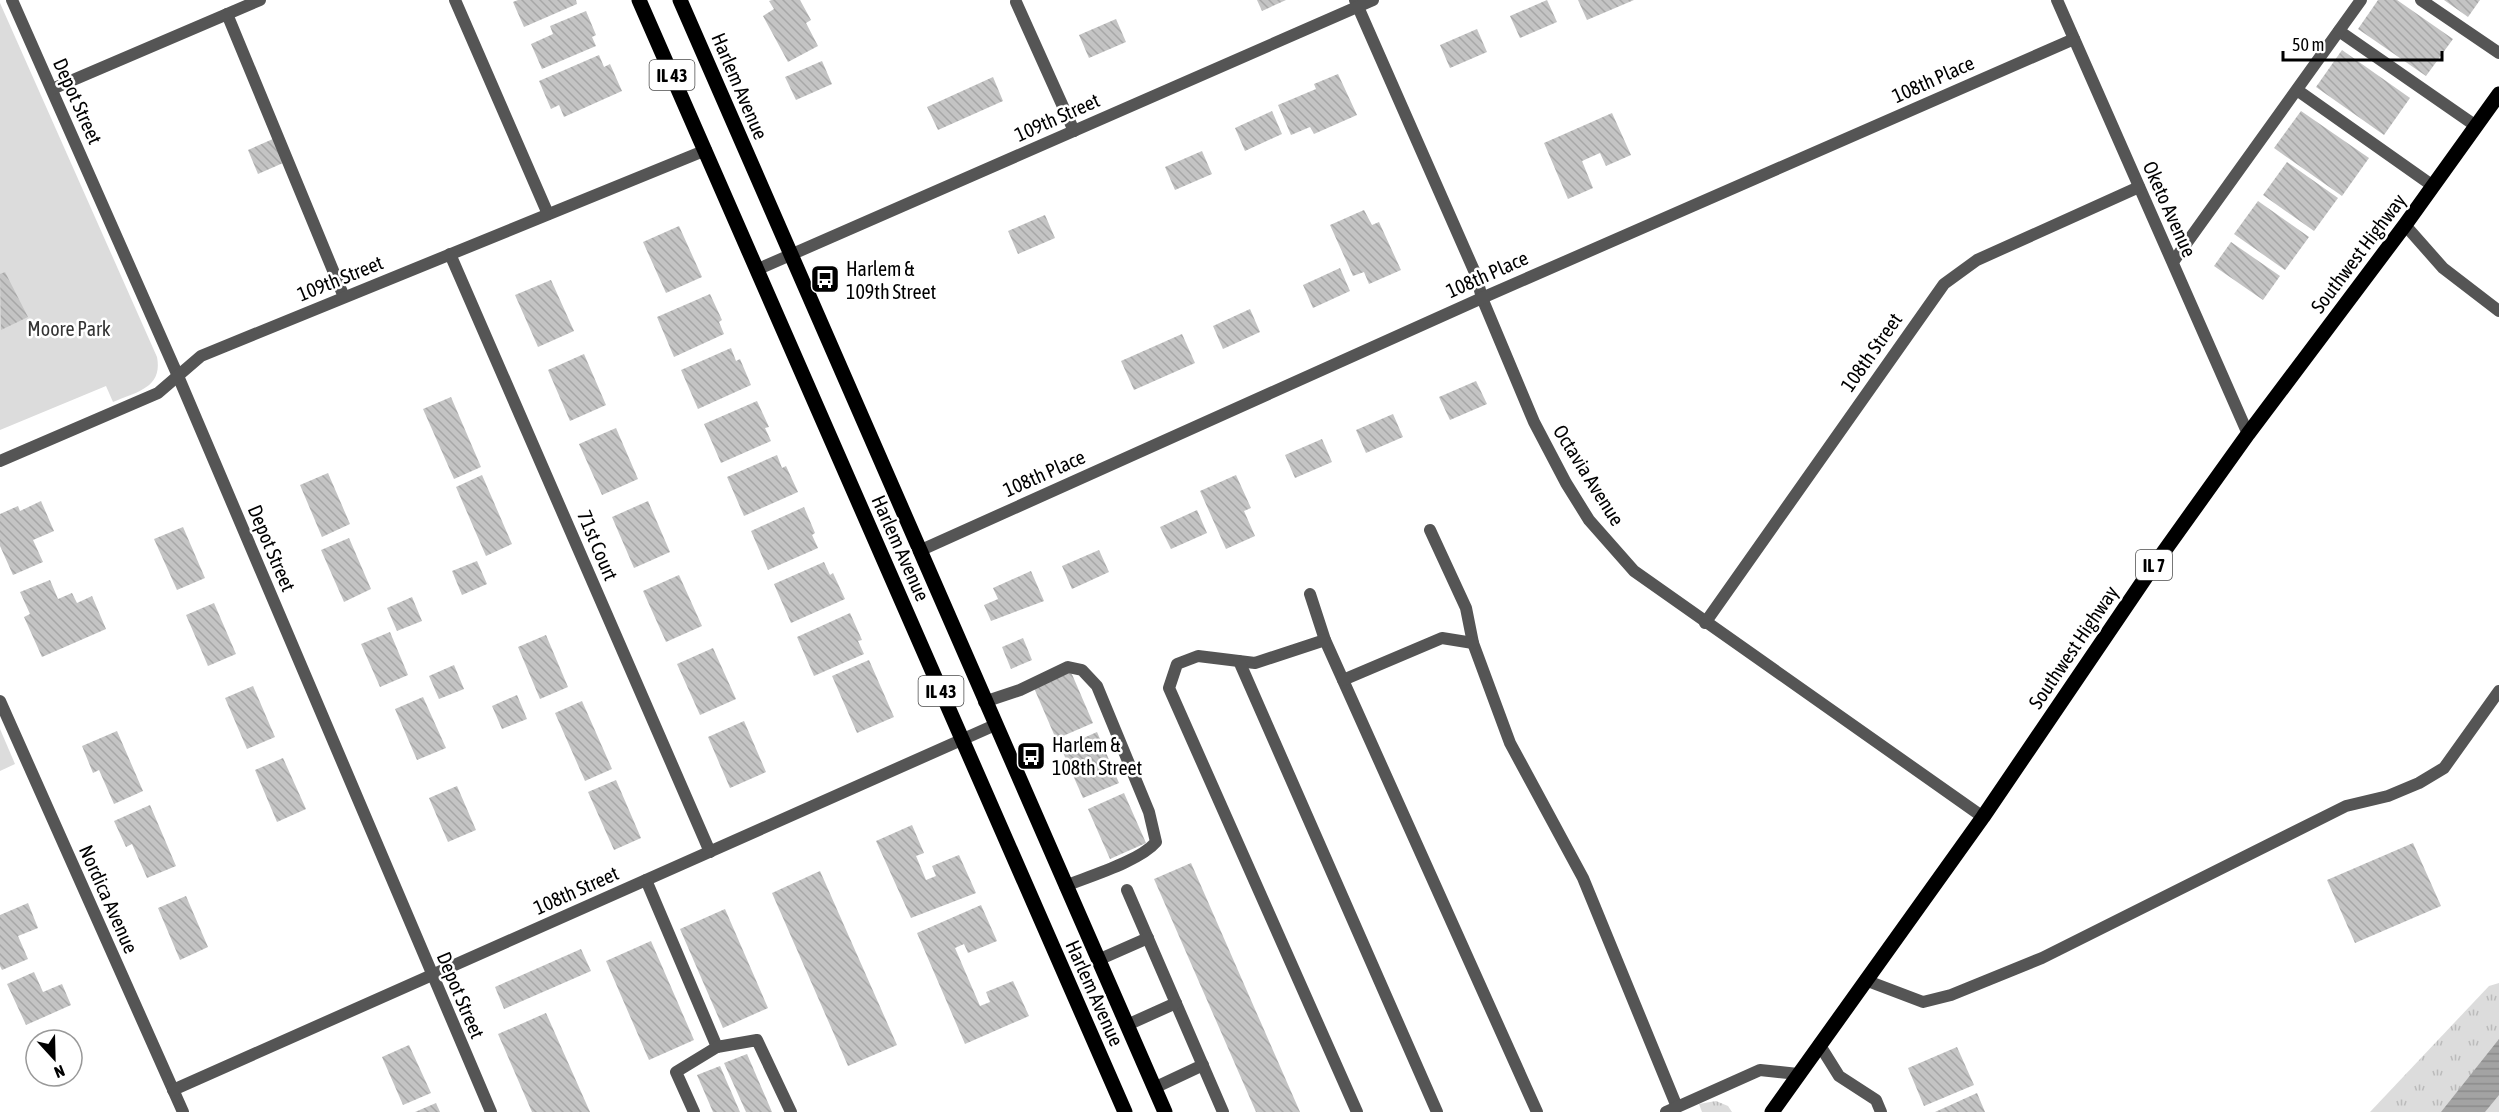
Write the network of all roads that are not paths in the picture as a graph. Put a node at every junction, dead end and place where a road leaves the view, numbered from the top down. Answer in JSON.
{"nodes":[{"id":1,"x":12,"y":0,"type":"edge"},
{"id":2,"x":260,"y":0,"type":"edge"},
{"id":3,"x":455,"y":0,"type":"edge"},
{"id":4,"x":639,"y":0,"type":"edge"},
{"id":5,"x":680,"y":0,"type":"edge"},
{"id":6,"x":1372,"y":0,"type":"edge"},
{"id":7,"x":2057,"y":0,"type":"edge"},
{"id":8,"x":2361,"y":0,"type":"edge"},
{"id":9,"x":2421,"y":0,"type":"edge"},
{"id":10,"x":1016,"y":2,"type":"dead end"},
{"id":11,"x":1356,"y":3,"type":"edge"},
{"id":12,"x":227,"y":14,"type":"junction"},
{"id":13,"x":2339,"y":31,"type":"junction"},
{"id":14,"x":2074,"y":39,"type":"junction"},
{"id":15,"x":2499,"y":53,"type":"edge"},
{"id":16,"x":52,"y":89,"type":"junction"},
{"id":17,"x":2297,"y":90,"type":"junction"},
{"id":18,"x":2499,"y":94,"type":"edge"},
{"id":19,"x":2476,"y":126,"type":"junction"},
{"id":20,"x":1074,"y":131,"type":"junction"},
{"id":21,"x":706,"y":150,"type":"junction"},
{"id":22,"x":2433,"y":186,"type":"junction"},
{"id":23,"x":2139,"y":187,"type":"junction"},
{"id":24,"x":548,"y":214,"type":"junction"},
{"id":25,"x":2405,"y":225,"type":"junction"},
{"id":26,"x":450,"y":254,"type":"junction"},
{"id":27,"x":790,"y":256,"type":"junction"},
{"id":28,"x":2173,"y":262,"type":"junction"},
{"id":29,"x":756,"y":270,"type":"junction"},
{"id":30,"x":344,"y":297,"type":"junction"},
{"id":31,"x":1482,"y":298,"type":"junction"},
{"id":32,"x":2499,"y":311,"type":"edge"},
{"id":33,"x":178,"y":376,"type":"junction"},
{"id":34,"x":2248,"y":434,"type":"junction"},
{"id":35,"x":0,"y":461,"type":"edge"},
{"id":36,"x":1430,"y":530,"type":"dead end"},
{"id":37,"x":919,"y":551,"type":"junction"},
{"id":38,"x":1310,"y":594,"type":"dead end"},
{"id":39,"x":1705,"y":622,"type":"junction"},
{"id":40,"x":1325,"y":640,"type":"junction"},
{"id":41,"x":1473,"y":643,"type":"junction"},
{"id":42,"x":1239,"y":661,"type":"junction"},
{"id":43,"x":1343,"y":680,"type":"junction"},
{"id":44,"x":2499,"y":691,"type":"edge"},
{"id":45,"x":0,"y":701,"type":"edge"},
{"id":46,"x":984,"y":702,"type":"junction"},
{"id":47,"x":995,"y":725,"type":"junction"},
{"id":48,"x":962,"y":740,"type":"junction"},
{"id":49,"x":1983,"y":817,"type":"junction"},
{"id":50,"x":710,"y":852,"type":"junction"},
{"id":51,"x":646,"y":880,"type":"junction"},
{"id":52,"x":1065,"y":886,"type":"junction"},
{"id":53,"x":1127,"y":890,"type":"dead end"},
{"id":54,"x":1148,"y":938,"type":"junction"},
{"id":55,"x":1098,"y":960,"type":"junction"},
{"id":56,"x":432,"y":976,"type":"junction"},
{"id":57,"x":1865,"y":980,"type":"junction"},
{"id":58,"x":1176,"y":1002,"type":"junction"},
{"id":59,"x":1127,"y":1025,"type":"junction"},
{"id":60,"x":1819,"y":1044,"type":"junction"},
{"id":61,"x":717,"y":1047,"type":"junction"},
{"id":62,"x":1203,"y":1065,"type":"junction"},
{"id":63,"x":1798,"y":1074,"type":"junction"},
{"id":64,"x":1154,"y":1088,"type":"junction"},
{"id":65,"x":173,"y":1090,"type":"junction"},
{"id":66,"x":1671,"y":1110,"type":"edge"},
{"id":67,"x":1774,"y":1111,"type":"edge"},
{"id":68,"x":183,"y":1112,"type":"edge"},
{"id":69,"x":491,"y":1112,"type":"edge"},
{"id":70,"x":694,"y":1112,"type":"edge"},
{"id":71,"x":790,"y":1112,"type":"edge"},
{"id":72,"x":1125,"y":1112,"type":"edge"},
{"id":73,"x":1165,"y":1112,"type":"edge"},
{"id":74,"x":1223,"y":1112,"type":"edge"},
{"id":75,"x":1357,"y":1112,"type":"edge"},
{"id":76,"x":1437,"y":1112,"type":"edge"},
{"id":77,"x":1537,"y":1112,"type":"edge"},
{"id":78,"x":1881,"y":1112,"type":"edge"}],
"edges":[{"from":1,"to":16,"type":"street","name":"Depot Street"},
{"from":2,"to":12,"type":"street"},
{"from":3,"to":24,"type":"street"},
{"from":4,"to":21,"type":"main road","name":"Harlem Avenue","number":"IL 43"},
{"from":5,"to":27,"type":"main road","name":"Harlem Avenue","number":"IL 43"},
{"from":6,"to":11,"type":"street","name":"109th Street"},
{"from":7,"to":14,"type":"street","name":"Oketo Avenue"},
{"from":8,"to":13,"type":"street"},
{"from":9,"to":15,"type":"street"},
{"from":10,"to":20,"type":"street"},
{"from":11,"to":20,"type":"street","name":"109th Street"},
{"from":11,"to":31,"type":"street","name":"Octavia Avenue"},
{"from":12,"to":16,"type":"street"},
{"from":12,"to":30,"type":"street"},
{"from":13,"to":17,"type":"street"},
{"from":13,"to":19,"type":"street"},
{"from":14,"to":23,"type":"street","name":"Oketo Avenue"},
{"from":14,"to":31,"type":"street","name":"108th Place"},
{"from":16,"to":33,"type":"street","name":"Depot Street"},
{"from":17,"to":22,"type":"street"},
{"from":17,"to":28,"type":"street"},
{"from":18,"to":19,"type":"main road","name":"Southwest Highway","number":"IL 7"},
{"from":19,"to":22,"type":"main road","name":"Southwest Highway","number":"IL 7"},
{"from":20,"to":27,"type":"street","name":"109th Street"},
{"from":21,"to":24,"type":"street","name":"109th Street"},
{"from":21,"to":29,"type":"main road","name":"Harlem Avenue","number":"IL 43"},
{"from":22,"to":25,"type":"main road","name":"Southwest Highway","number":"IL 7"},
{"from":23,"to":28,"type":"street","name":"Oketo Avenue"},
{"from":23,"to":39,"type":"street","name":"108th Street"},
{"from":24,"to":26,"type":"street","name":"109th Street"},
{"from":25,"to":32,"type":"street"},
{"from":25,"to":34,"type":"main road","name":"Southwest Highway","number":"IL 7"},
{"from":26,"to":30,"type":"street","name":"109th Street"},
{"from":26,"to":50,"type":"street","name":"71st Court"},
{"from":27,"to":29,"type":"street","name":"109th Street"},
{"from":27,"to":37,"type":"main road","name":"Harlem Avenue","number":"IL 43"},
{"from":28,"to":34,"type":"street","name":"Oketo Avenue"},
{"from":29,"to":48,"type":"main road","name":"Harlem Avenue","number":"IL 43"},
{"from":30,"to":33,"type":"street","name":"109th Street"},
{"from":31,"to":37,"type":"street","name":"108th Place"},
{"from":31,"to":39,"type":"street","name":"Octavia Avenue"},
{"from":33,"to":35,"type":"street","name":"109th Street"},
{"from":33,"to":56,"type":"street","name":"Depot Street"},
{"from":34,"to":49,"type":"main road","name":"Southwest Highway","number":"IL 7"},
{"from":36,"to":41,"type":"street"},
{"from":37,"to":46,"type":"main road","name":"Harlem Avenue","number":"IL 43"},
{"from":38,"to":40,"type":"street"},
{"from":39,"to":49,"type":"street","name":"Octavia Avenue"},
{"from":40,"to":42,"type":"street"},
{"from":40,"to":43,"type":"street"},
{"from":41,"to":43,"type":"street"},
{"from":41,"to":66,"type":"street"},
{"from":42,"to":75,"type":"street"},
{"from":42,"to":76,"type":"street"},
{"from":43,"to":77,"type":"street"},
{"from":44,"to":57,"type":"street"},
{"from":45,"to":65,"type":"street","name":"Nordica Avenue"},
{"from":46,"to":47,"type":"main road","name":"Harlem Avenue","number":"IL 43"},
{"from":46,"to":52,"type":"street"},
{"from":47,"to":48,"type":"street","name":"108th Street"},
{"from":47,"to":52,"type":"main road","name":"Harlem Avenue","number":"IL 43"},
{"from":48,"to":50,"type":"street","name":"108th Street"},
{"from":48,"to":72,"type":"main road","name":"Harlem Avenue","number":"IL 43"},
{"from":49,"to":57,"type":"main road","name":"Southwest Highway","number":"IL 7"},
{"from":50,"to":51,"type":"street","name":"108th Street"},
{"from":51,"to":56,"type":"street","name":"108th Street"},
{"from":51,"to":61,"type":"street"},
{"from":52,"to":55,"type":"main road","name":"Harlem Avenue","number":"IL 43"},
{"from":53,"to":54,"type":"street"},
{"from":54,"to":55,"type":"street"},
{"from":54,"to":58,"type":"street"},
{"from":55,"to":59,"type":"main road","name":"Harlem Avenue","number":"IL 43"},
{"from":56,"to":65,"type":"street","name":"108th Street"},
{"from":56,"to":69,"type":"street","name":"Depot Street"},
{"from":57,"to":60,"type":"main road","name":"Southwest Highway","number":"IL 7"},
{"from":58,"to":59,"type":"street"},
{"from":58,"to":62,"type":"street"},
{"from":59,"to":64,"type":"main road","name":"Harlem Avenue","number":"IL 43"},
{"from":60,"to":63,"type":"main road","name":"Southwest Highway","number":"IL 7"},
{"from":60,"to":78,"type":"street"},
{"from":61,"to":70,"type":"street"},
{"from":61,"to":71,"type":"street"},
{"from":62,"to":64,"type":"street"},
{"from":62,"to":74,"type":"street"},
{"from":63,"to":66,"type":"street"},
{"from":63,"to":67,"type":"main road","name":"Southwest Highway","number":"IL 7"},
{"from":64,"to":73,"type":"main road","name":"Harlem Avenue","number":"IL 43"},
{"from":65,"to":68,"type":"street","name":"Nordica Avenue"}]}
